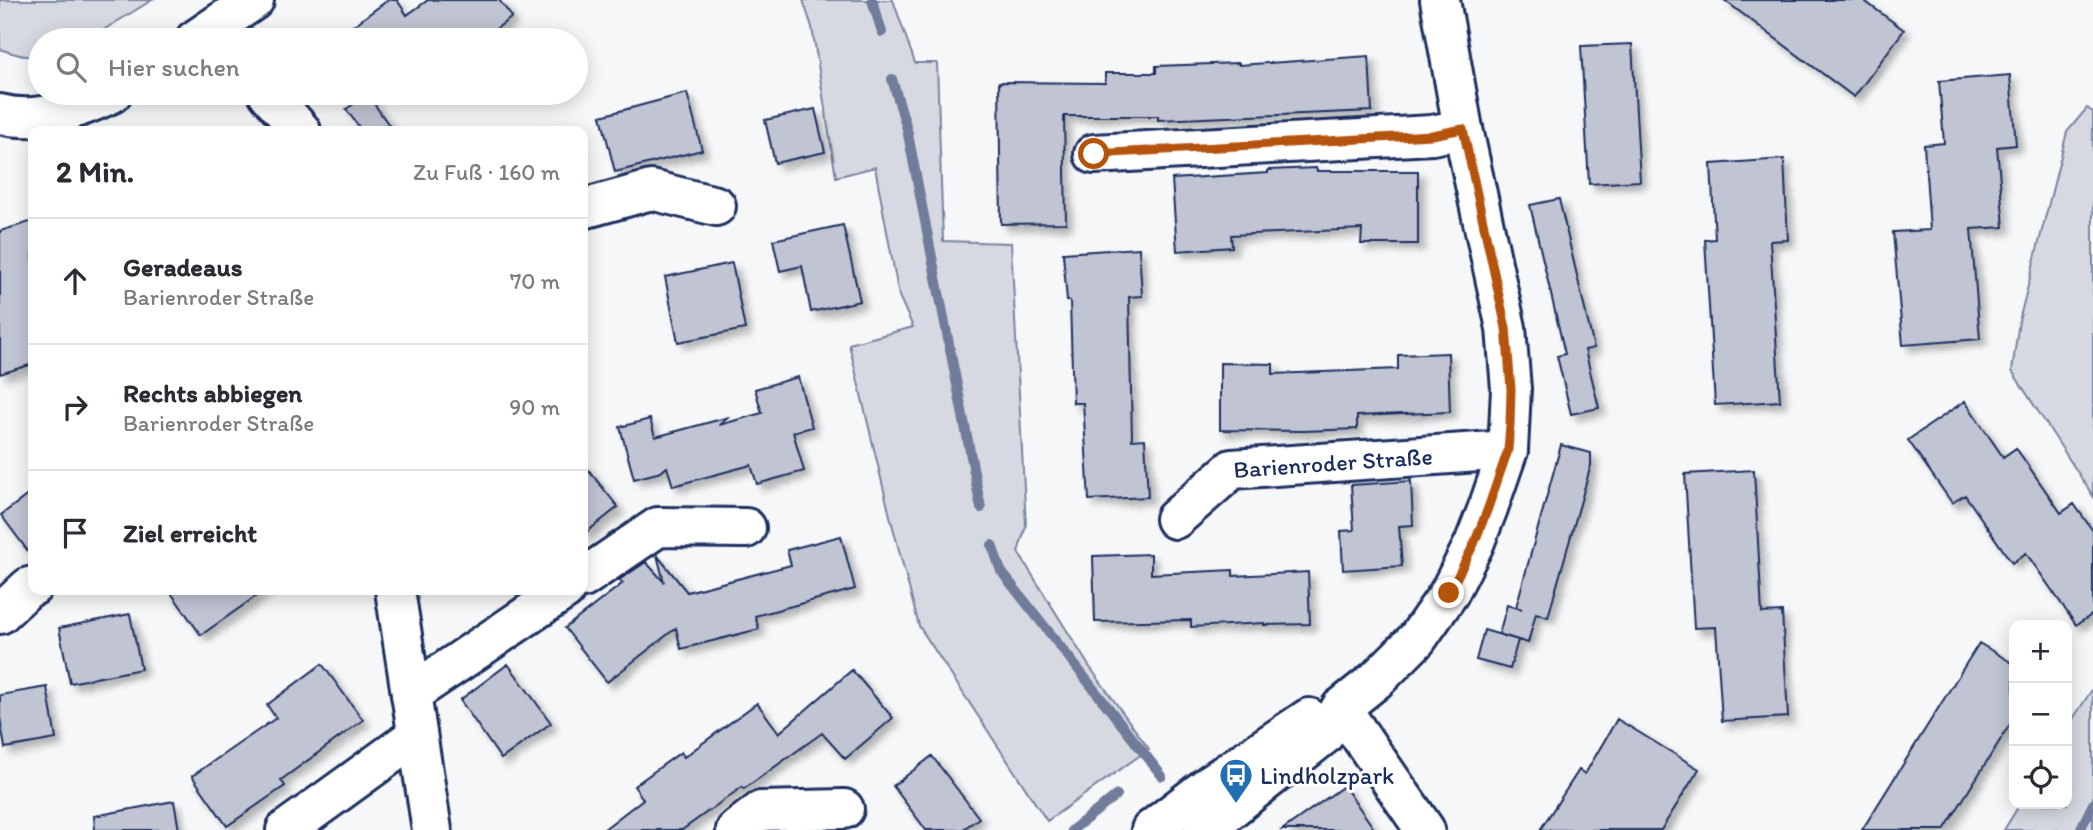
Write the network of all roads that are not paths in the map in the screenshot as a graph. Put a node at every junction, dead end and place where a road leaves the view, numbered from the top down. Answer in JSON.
{"nodes":[{"id":1,"x":254,"y":0,"type":"edge"},
{"id":2,"x":1440,"y":0,"type":"edge"},
{"id":3,"x":219,"y":28,"type":"edge"},
{"id":4,"x":84,"y":105,"type":"edge"},
{"id":5,"x":278,"y":105,"type":"edge"},
{"id":6,"x":0,"y":114,"type":"edge"},
{"id":7,"x":297,"y":126,"type":"edge"},
{"id":8,"x":1463,"y":129,"type":"junction"},
{"id":9,"x":1094,"y":154,"type":"dead end"},
{"id":10,"x":716,"y":206,"type":"dead end"},
{"id":11,"x":588,"y":208,"type":"edge"},
{"id":12,"x":1508,"y":450,"type":"junction"},
{"id":13,"x":1175,"y":519,"type":"dead end"},
{"id":14,"x":746,"y":528,"type":"dead end"},
{"id":15,"x":588,"y":575,"type":"edge"},
{"id":16,"x":28,"y":588,"type":"edge"},
{"id":17,"x":396,"y":595,"type":"edge"},
{"id":18,"x":558,"y":595,"type":"edge"},
{"id":19,"x":0,"y":614,"type":"edge"},
{"id":20,"x":411,"y":694,"type":"junction"},
{"id":21,"x":1341,"y":708,"type":"junction"},
{"id":22,"x":417,"y":735,"type":"junction"},
{"id":23,"x":844,"y":809,"type":"dead end"},
{"id":24,"x":285,"y":830,"type":"edge"},
{"id":25,"x":432,"y":830,"type":"edge"},
{"id":26,"x":736,"y":830,"type":"edge"},
{"id":27,"x":1151,"y":830,"type":"edge"},
{"id":28,"x":1204,"y":830,"type":"edge"},
{"id":29,"x":1425,"y":830,"type":"edge"}],
"edges":[{"from":1,"to":3,"type":"street"},
{"from":2,"to":8,"type":"street"},
{"from":4,"to":6,"type":"street"},
{"from":5,"to":7,"type":"street"},
{"from":8,"to":9,"type":"street"},
{"from":8,"to":12,"type":"street"},
{"from":10,"to":11,"type":"street"},
{"from":12,"to":13,"type":"street","name":"Barienroder Straße"},
{"from":12,"to":21,"type":"street"},
{"from":14,"to":15,"type":"street"},
{"from":16,"to":19,"type":"street"},
{"from":17,"to":20,"type":"street"},
{"from":18,"to":20,"type":"street"},
{"from":20,"to":22,"type":"street"},
{"from":21,"to":27,"type":"street"},
{"from":21,"to":28,"type":"street"},
{"from":21,"to":29,"type":"street"},
{"from":22,"to":24,"type":"street"},
{"from":22,"to":25,"type":"street"},
{"from":23,"to":26,"type":"street"}]}
